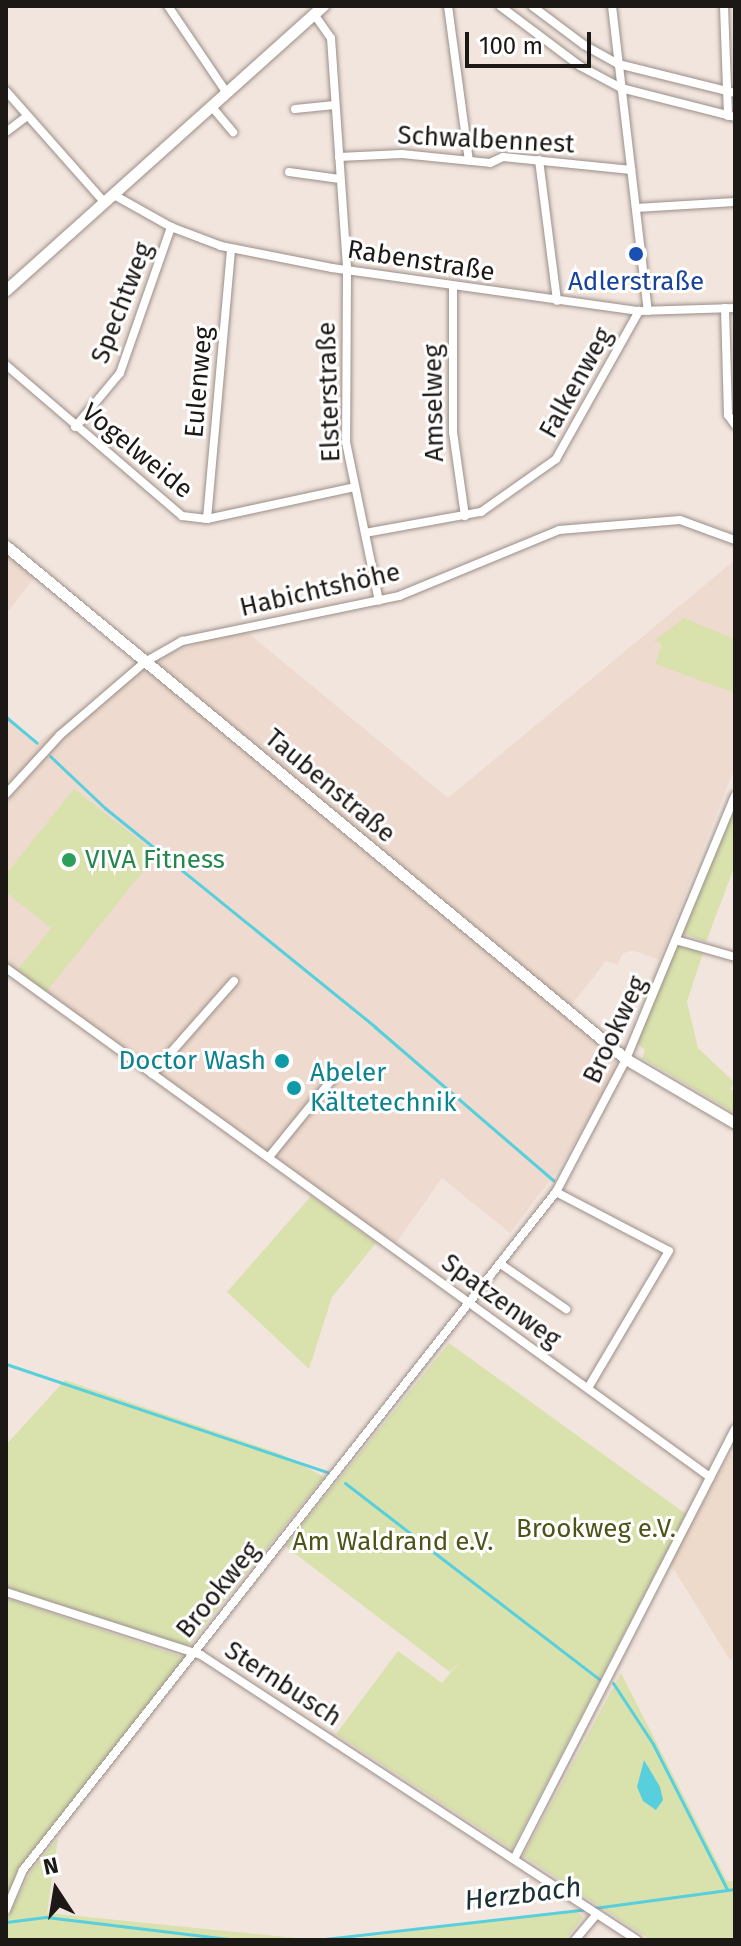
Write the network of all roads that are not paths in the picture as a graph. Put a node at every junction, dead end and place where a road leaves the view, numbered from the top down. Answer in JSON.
{"nodes":[{"id":1,"x":168,"y":6,"type":"edge"},
{"id":2,"x":448,"y":6,"type":"edge"},
{"id":3,"x":500,"y":6,"type":"edge"},
{"id":4,"x":532,"y":6,"type":"edge"},
{"id":5,"x":612,"y":6,"type":"edge"},
{"id":6,"x":724,"y":6,"type":"edge"},
{"id":7,"x":319,"y":10,"type":"edge"},
{"id":8,"x":618,"y":64,"type":"junction"},
{"id":9,"x":621,"y":88,"type":"junction"},
{"id":10,"x":6,"y":91,"type":"edge"},
{"id":11,"x":733,"y":92,"type":"edge"},
{"id":12,"x":227,"y":93,"type":"junction"},
{"id":13,"x":335,"y":105,"type":"junction"},
{"id":14,"x":212,"y":107,"type":"junction"},
{"id":15,"x":295,"y":109,"type":"dead end"},
{"id":16,"x":27,"y":116,"type":"junction"},
{"id":17,"x":732,"y":116,"type":"edge"},
{"id":18,"x":6,"y":132,"type":"edge"},
{"id":19,"x":233,"y":132,"type":"dead end"},
{"id":20,"x":339,"y":157,"type":"junction"},
{"id":21,"x":539,"y":160,"type":"junction"},
{"id":22,"x":469,"y":161,"type":"junction"},
{"id":23,"x":631,"y":170,"type":"junction"},
{"id":24,"x":289,"y":172,"type":"dead end"},
{"id":25,"x":340,"y":179,"type":"junction"},
{"id":26,"x":109,"y":199,"type":"junction"},
{"id":27,"x":735,"y":202,"type":"edge"},
{"id":28,"x":636,"y":208,"type":"junction"},
{"id":29,"x":171,"y":227,"type":"junction"},
{"id":30,"x":231,"y":249,"type":"junction"},
{"id":31,"x":347,"y":269,"type":"junction"},
{"id":32,"x":453,"y":288,"type":"junction"},
{"id":33,"x":6,"y":290,"type":"edge"},
{"id":34,"x":557,"y":301,"type":"junction"},
{"id":35,"x":730,"y":308,"type":"edge"},
{"id":36,"x":643,"y":311,"type":"junction"},
{"id":37,"x":6,"y":365,"type":"edge"},
{"id":38,"x":735,"y":425,"type":"edge"},
{"id":39,"x":75,"y":427,"type":"junction"},
{"id":40,"x":355,"y":487,"type":"junction"},
{"id":41,"x":465,"y":516,"type":"junction"},
{"id":42,"x":207,"y":519,"type":"junction"},
{"id":43,"x":365,"y":533,"type":"junction"},
{"id":44,"x":735,"y":540,"type":"edge"},
{"id":45,"x":6,"y":546,"type":"edge"},
{"id":46,"x":379,"y":601,"type":"junction"},
{"id":47,"x":145,"y":662,"type":"junction"},
{"id":48,"x":6,"y":794,"type":"edge"},
{"id":49,"x":735,"y":796,"type":"edge"},
{"id":50,"x":679,"y":941,"type":"junction"},
{"id":51,"x":735,"y":957,"type":"edge"},
{"id":52,"x":6,"y":968,"type":"edge"},
{"id":53,"x":234,"y":981,"type":"dead end"},
{"id":54,"x":626,"y":1059,"type":"junction"},
{"id":55,"x":152,"y":1074,"type":"junction"},
{"id":56,"x":334,"y":1077,"type":"dead end"},
{"id":57,"x":735,"y":1123,"type":"edge"},
{"id":58,"x":269,"y":1157,"type":"junction"},
{"id":59,"x":556,"y":1192,"type":"junction"},
{"id":60,"x":502,"y":1265,"type":"junction"},
{"id":61,"x":471,"y":1304,"type":"junction"},
{"id":62,"x":566,"y":1309,"type":"dead end"},
{"id":63,"x":588,"y":1388,"type":"junction"},
{"id":64,"x":735,"y":1429,"type":"edge"},
{"id":65,"x":710,"y":1477,"type":"junction"},
{"id":66,"x":6,"y":1592,"type":"edge"},
{"id":67,"x":194,"y":1651,"type":"junction"},
{"id":68,"x":514,"y":1859,"type":"junction"},
{"id":69,"x":6,"y":1910,"type":"edge"},
{"id":70,"x":596,"y":1914,"type":"junction"},
{"id":71,"x":575,"y":1940,"type":"edge"},
{"id":72,"x":637,"y":1940,"type":"edge"}],
"edges":[{"from":1,"to":12,"type":"street"},
{"from":2,"to":22,"type":"street"},
{"from":3,"to":9,"type":"street"},
{"from":4,"to":8,"type":"street"},
{"from":5,"to":8,"type":"street"},
{"from":6,"to":11,"type":"street"},
{"from":7,"to":12,"type":"street"},
{"from":7,"to":13,"type":"street","name":"Elsterstraße"},
{"from":8,"to":9,"type":"street"},
{"from":8,"to":11,"type":"street"},
{"from":9,"to":17,"type":"street"},
{"from":9,"to":23,"type":"street"},
{"from":10,"to":16,"type":"street","name":"Rabenstraße"},
{"from":11,"to":17,"type":"street"},
{"from":12,"to":14,"type":"street"},
{"from":13,"to":15,"type":"street"},
{"from":13,"to":20,"type":"street","name":"Elsterstraße"},
{"from":14,"to":19,"type":"street"},
{"from":14,"to":26,"type":"street"},
{"from":16,"to":18,"type":"street"},
{"from":16,"to":26,"type":"street","name":"Rabenstraße"},
{"from":20,"to":22,"type":"street","name":"Schwalbennest"},
{"from":20,"to":25,"type":"street","name":"Elsterstraße"},
{"from":21,"to":22,"type":"street","name":"Schwalbennest"},
{"from":21,"to":23,"type":"street","name":"Schwalbennest"},
{"from":21,"to":34,"type":"street"},
{"from":23,"to":28,"type":"street"},
{"from":24,"to":25,"type":"street"},
{"from":25,"to":31,"type":"street","name":"Elsterstraße"},
{"from":26,"to":29,"type":"street","name":"Rabenstraße"},
{"from":26,"to":33,"type":"street"},
{"from":27,"to":28,"type":"street"},
{"from":28,"to":36,"type":"street"},
{"from":29,"to":30,"type":"street","name":"Rabenstraße"},
{"from":29,"to":39,"type":"street","name":"Spechtweg"},
{"from":30,"to":31,"type":"street","name":"Rabenstraße"},
{"from":30,"to":42,"type":"street","name":"Eulenweg"},
{"from":31,"to":32,"type":"street","name":"Rabenstraße"},
{"from":31,"to":40,"type":"street","name":"Elsterstraße"},
{"from":32,"to":34,"type":"street","name":"Rabenstraße"},
{"from":32,"to":41,"type":"street","name":"Amselweg"},
{"from":34,"to":36,"type":"street","name":"Rabenstraße"},
{"from":35,"to":36,"type":"street","name":"Rabenstraße"},
{"from":35,"to":38,"type":"street"},
{"from":36,"to":41,"type":"street","name":"Falkenweg"},
{"from":37,"to":39,"type":"street","name":"Vogelweide"},
{"from":39,"to":42,"type":"street","name":"Vogelweide"},
{"from":40,"to":42,"type":"street","name":"Vogelweide"},
{"from":40,"to":43,"type":"street","name":"Elsterstraße"},
{"from":41,"to":43,"type":"street","name":"Falkenweg"},
{"from":43,"to":46,"type":"street","name":"Elsterstraße"},
{"from":44,"to":46,"type":"street","name":"Habichtshöhe"},
{"from":45,"to":47,"type":"street","name":"Taubenstraße"},
{"from":46,"to":47,"type":"street","name":"Habichtshöhe"},
{"from":47,"to":48,"type":"street","name":"Habichtshöhe"},
{"from":47,"to":54,"type":"street","name":"Taubenstraße"},
{"from":49,"to":50,"type":"street","name":"Brookweg"},
{"from":50,"to":51,"type":"street"},
{"from":50,"to":54,"type":"street","name":"Brookweg"},
{"from":52,"to":55,"type":"street","name":"Spatzenweg"},
{"from":53,"to":55,"type":"street"},
{"from":54,"to":57,"type":"street","name":"Taubenstraße"},
{"from":54,"to":59,"type":"street","name":"Brookweg"},
{"from":55,"to":58,"type":"street","name":"Spatzenweg"},
{"from":56,"to":58,"type":"street"},
{"from":58,"to":61,"type":"street","name":"Spatzenweg"},
{"from":59,"to":60,"type":"street","name":"Brookweg"},
{"from":59,"to":63,"type":"street"},
{"from":60,"to":61,"type":"street","name":"Brookweg"},
{"from":60,"to":62,"type":"street"},
{"from":61,"to":63,"type":"street","name":"Spatzenweg"},
{"from":61,"to":67,"type":"street","name":"Brookweg"},
{"from":63,"to":65,"type":"street","name":"Spatzenweg"},
{"from":64,"to":65,"type":"street"},
{"from":65,"to":68,"type":"street"},
{"from":66,"to":67,"type":"street","name":"Sternbusch"},
{"from":67,"to":68,"type":"street","name":"Sternbusch"},
{"from":67,"to":69,"type":"street","name":"Brookweg"},
{"from":68,"to":70,"type":"street","name":"Sternbusch"},
{"from":70,"to":71,"type":"street"},
{"from":70,"to":72,"type":"street","name":"Sternbusch"}]}
